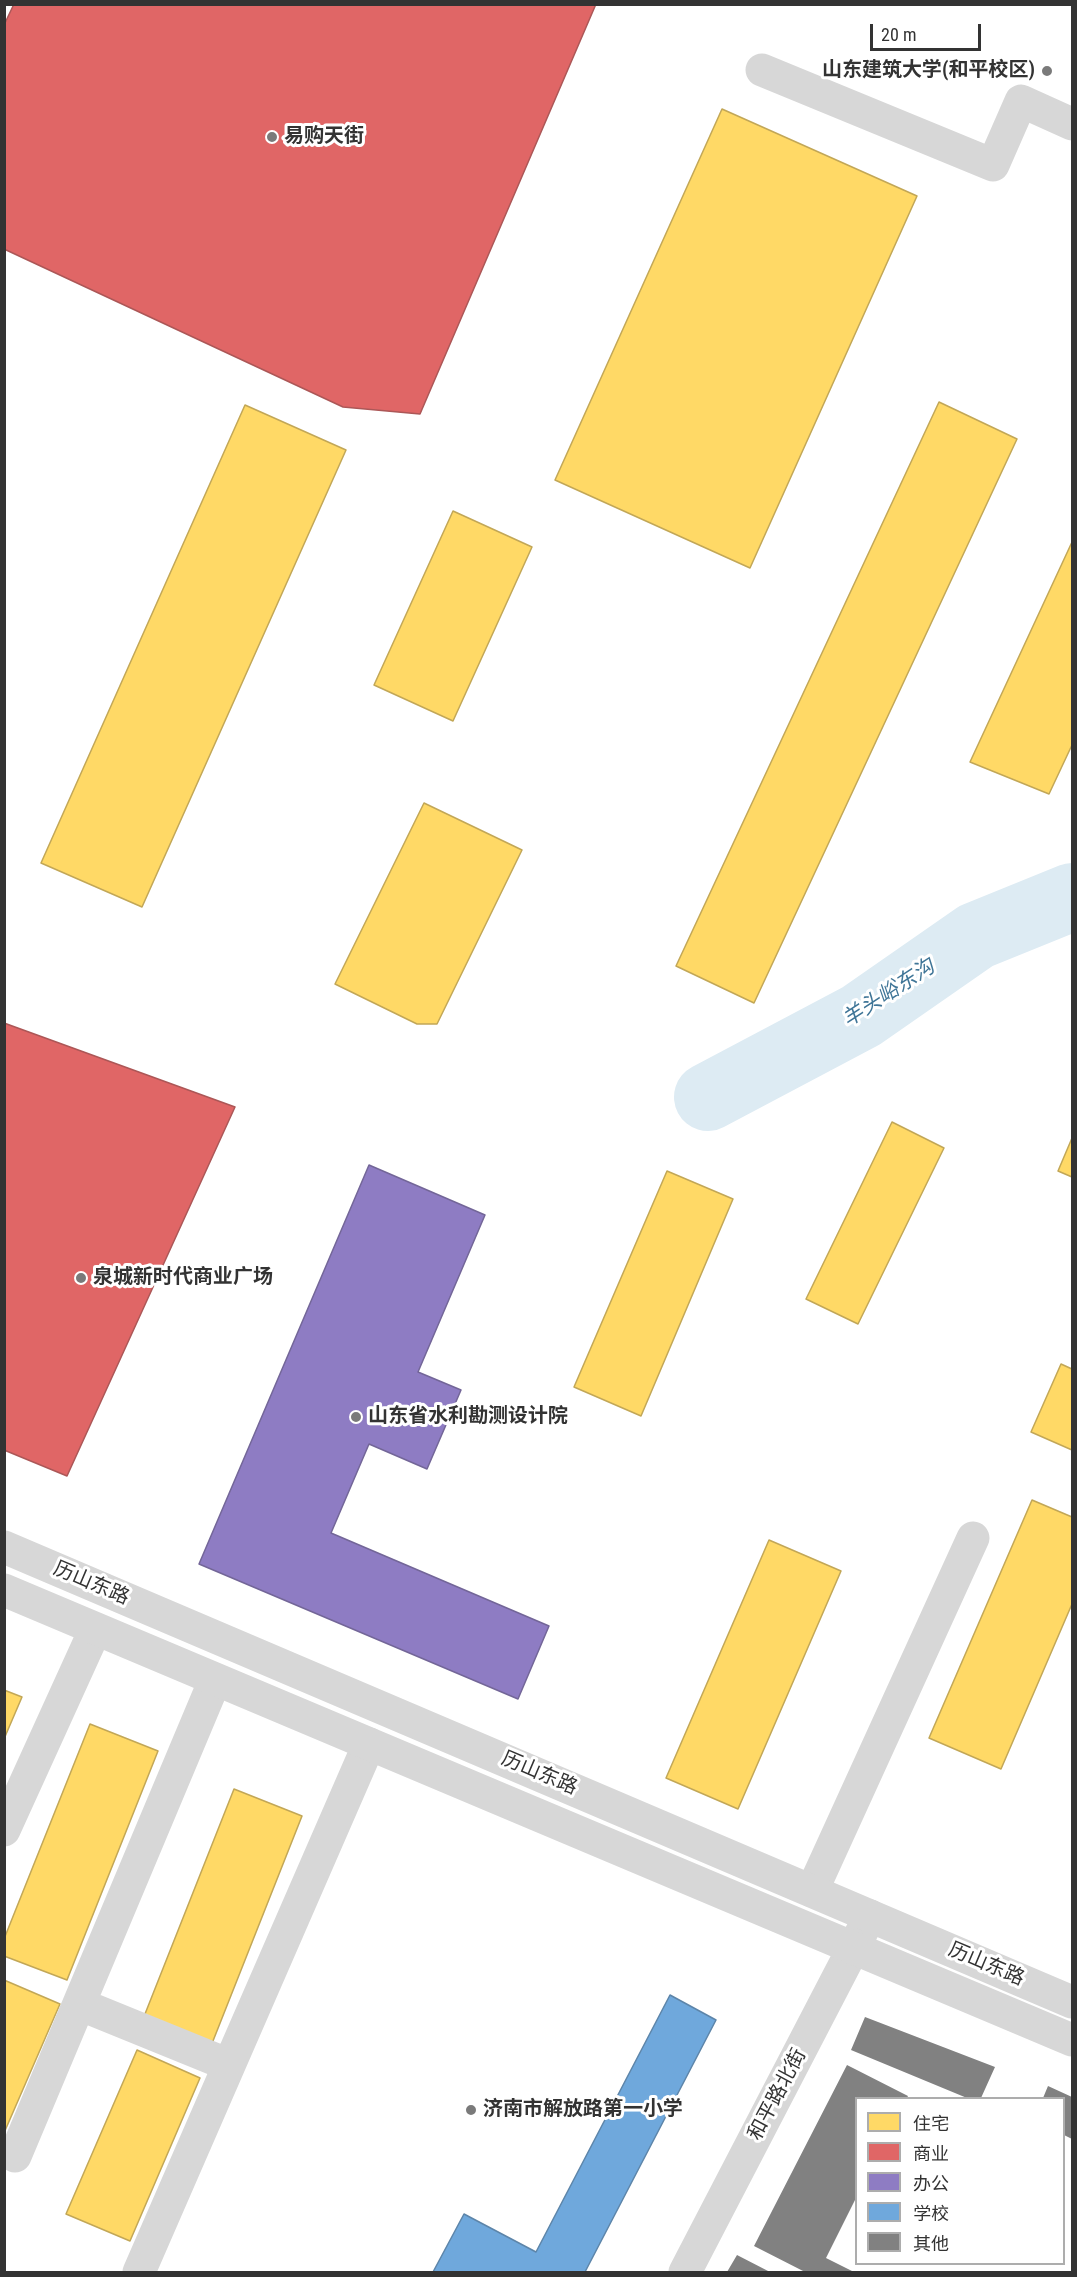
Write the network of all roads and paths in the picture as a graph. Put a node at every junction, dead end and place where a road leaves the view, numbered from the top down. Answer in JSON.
{"nodes":[{"id":1,"x":762,"y":70,"type":"dead end"},
{"id":2,"x":1072,"y":124,"type":"edge"},
{"id":3,"x":973,"y":1538,"type":"dead end"},
{"id":4,"x":4,"y":1547,"type":"edge"},
{"id":5,"x":4,"y":1590,"type":"edge"},
{"id":6,"x":95,"y":1630,"type":"junction"},
{"id":7,"x":215,"y":1680,"type":"junction"},
{"id":8,"x":369,"y":1744,"type":"junction"},
{"id":9,"x":4,"y":1830,"type":"edge"},
{"id":10,"x":812,"y":1891,"type":"junction"},
{"id":11,"x":870,"y":1916,"type":"junction"},
{"id":12,"x":855,"y":1948,"type":"junction"},
{"id":13,"x":1072,"y":2002,"type":"edge"},
{"id":14,"x":79,"y":2004,"type":"junction"},
{"id":15,"x":1072,"y":2040,"type":"edge"},
{"id":16,"x":229,"y":2064,"type":"junction"},
{"id":17,"x":15,"y":2156,"type":"dead end"},
{"id":18,"x":139,"y":2272,"type":"edge"},
{"id":19,"x":685,"y":2272,"type":"edge"}],
"edges":[{"from":1,"to":2,"type":"street"},
{"from":3,"to":10,"type":"street"},
{"from":4,"to":10,"type":"street","name":"历山东路"},
{"from":5,"to":6,"type":"street","name":"历山东路"},
{"from":6,"to":7,"type":"street","name":"历山东路"},
{"from":6,"to":9,"type":"street"},
{"from":7,"to":8,"type":"street","name":"历山东路"},
{"from":7,"to":14,"type":"street"},
{"from":8,"to":12,"type":"street","name":"历山东路"},
{"from":8,"to":16,"type":"street"},
{"from":10,"to":11,"type":"street","name":"历山东路"},
{"from":11,"to":12,"type":"street","name":"和平路北街"},
{"from":11,"to":13,"type":"street","name":"历山东路"},
{"from":12,"to":15,"type":"street","name":"历山东路"},
{"from":12,"to":19,"type":"street","name":"和平路北街"},
{"from":14,"to":16,"type":"street"},
{"from":14,"to":17,"type":"street"},
{"from":16,"to":18,"type":"street"}]}
